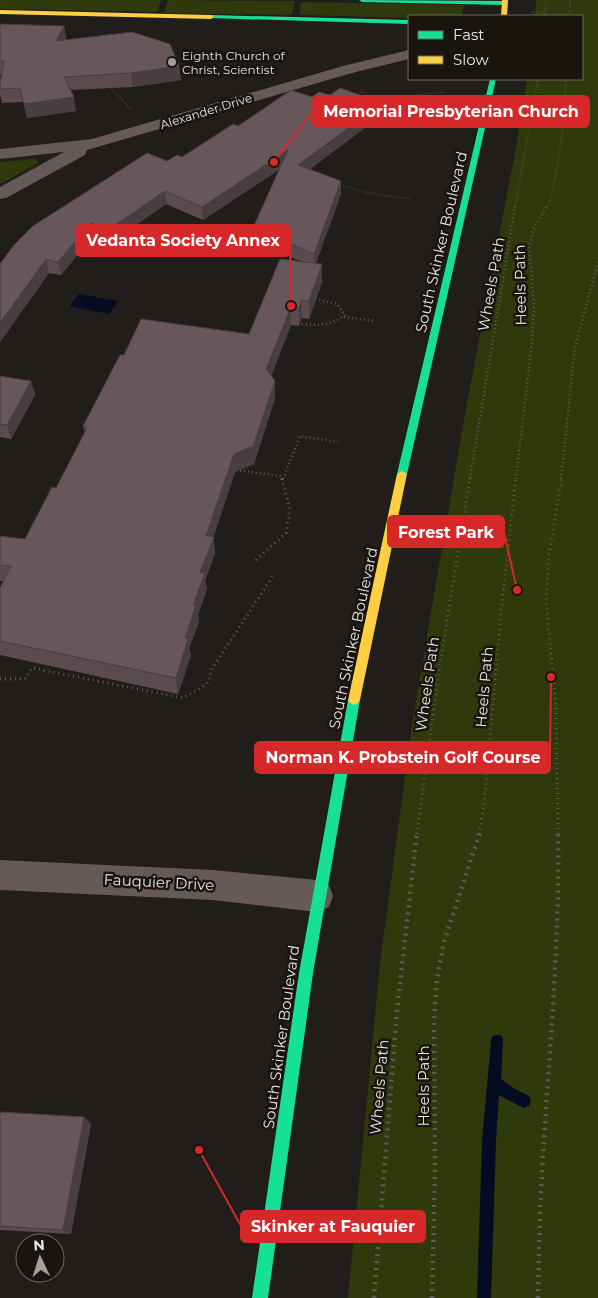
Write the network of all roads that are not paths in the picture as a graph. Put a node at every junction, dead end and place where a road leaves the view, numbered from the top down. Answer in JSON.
{"nodes":[{"id":1,"x":362,"y":0,"type":"edge"},
{"id":2,"x":505,"y":1,"type":"edge"},
{"id":3,"x":0,"y":12,"type":"edge"},
{"id":4,"x":504,"y":15,"type":"edge"},
{"id":5,"x":408,"y":22,"type":"edge"},
{"id":6,"x":408,"y":56,"type":"edge"},
{"id":7,"x":493,"y":80,"type":"edge"},
{"id":8,"x":93,"y":144,"type":"junction"},
{"id":9,"x":0,"y":154,"type":"edge"},
{"id":10,"x":0,"y":194,"type":"edge"},
{"id":11,"x":0,"y":875,"type":"edge"},
{"id":12,"x":317,"y":896,"type":"junction"},
{"id":13,"x":260,"y":1298,"type":"edge"}],
"edges":[{"from":1,"to":2,"type":"main road"},
{"from":2,"to":4,"type":"main road"},
{"from":3,"to":5,"type":"main road"},
{"from":6,"to":8,"type":"street","name":"Alexander Drive"},
{"from":7,"to":12,"type":"main road","name":"South Skinker Boulevard"},
{"from":8,"to":9,"type":"street","name":"Alexander Drive"},
{"from":8,"to":10,"type":"street"},
{"from":11,"to":12,"type":"street","name":"Fauquier Drive"},
{"from":12,"to":13,"type":"main road","name":"South Skinker Boulevard"}]}
